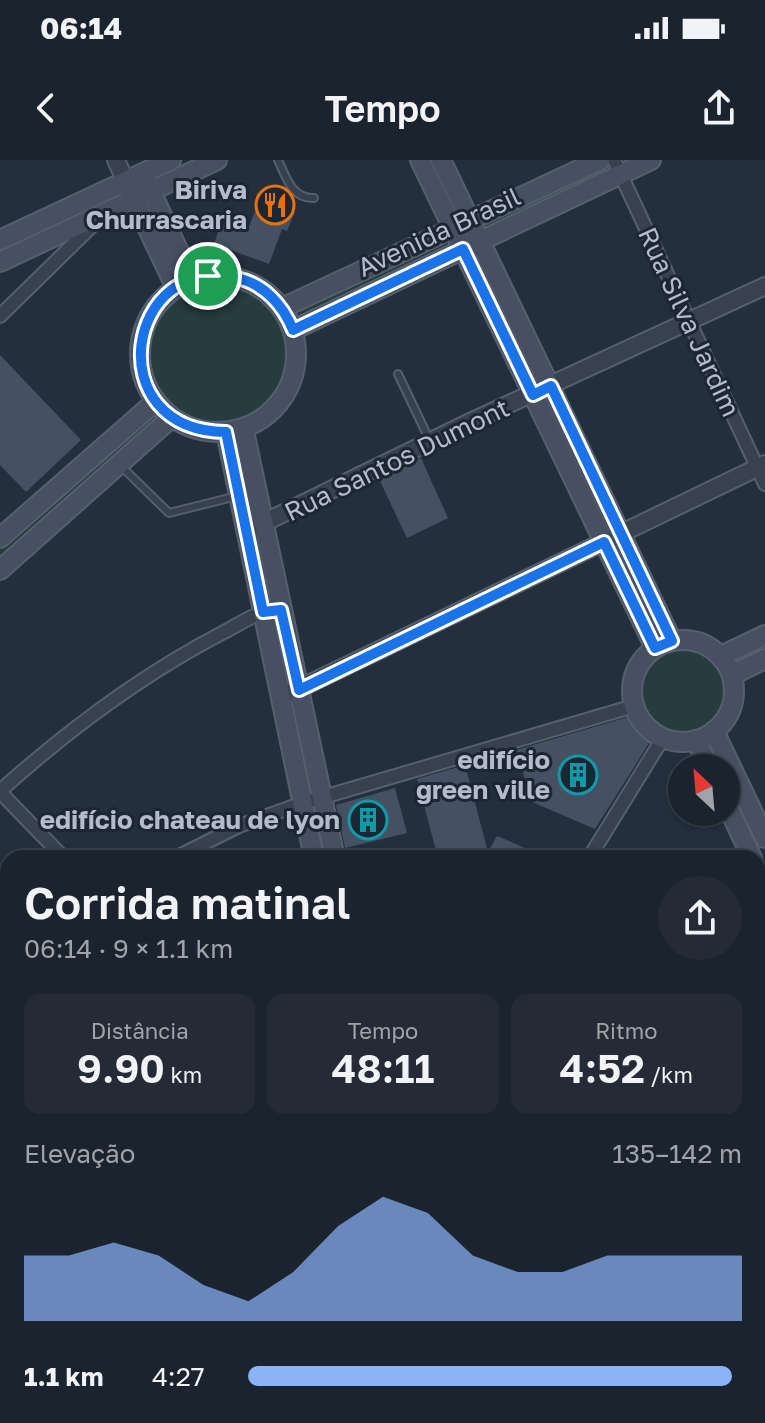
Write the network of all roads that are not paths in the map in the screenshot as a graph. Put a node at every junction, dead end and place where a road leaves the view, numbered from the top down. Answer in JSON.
{"nodes":[{"id":1,"x":116,"y":160,"type":"edge"},
{"id":2,"x":171,"y":160,"type":"edge"},
{"id":3,"x":217,"y":160,"type":"edge"},
{"id":4,"x":278,"y":160,"type":"edge"},
{"id":5,"x":420,"y":160,"type":"edge"},
{"id":6,"x":441,"y":160,"type":"edge"},
{"id":7,"x":600,"y":160,"type":"edge"},
{"id":8,"x":651,"y":160,"type":"edge"},
{"id":9,"x":617,"y":167,"type":"edge"},
{"id":10,"x":139,"y":176,"type":"edge"},
{"id":11,"x":314,"y":198,"type":"dead end"},
{"id":12,"x":134,"y":199,"type":"junction"},
{"id":13,"x":108,"y":210,"type":"junction"},
{"id":14,"x":471,"y":221,"type":"junction"},
{"id":15,"x":453,"y":229,"type":"junction"},
{"id":16,"x":0,"y":240,"type":"edge"},
{"id":17,"x":481,"y":241,"type":"junction"},
{"id":18,"x":463,"y":249,"type":"junction"},
{"id":19,"x":0,"y":262,"type":"edge"},
{"id":20,"x":184,"y":284,"type":"junction"},
{"id":21,"x":765,"y":286,"type":"edge"},
{"id":22,"x":282,"y":308,"type":"junction"},
{"id":23,"x":0,"y":316,"type":"edge"},
{"id":24,"x":689,"y":321,"type":"junction"},
{"id":25,"x":293,"y":330,"type":"junction"},
{"id":26,"x":398,"y":374,"type":"dead end"},
{"id":27,"x":551,"y":386,"type":"junction"},
{"id":28,"x":533,"y":395,"type":"junction"},
{"id":29,"x":155,"y":402,"type":"junction"},
{"id":30,"x":171,"y":418,"type":"junction"},
{"id":31,"x":235,"y":432,"type":"junction"},
{"id":32,"x":430,"y":441,"type":"junction"},
{"id":33,"x":119,"y":464,"type":"junction"},
{"id":34,"x":761,"y":466,"type":"edge"},
{"id":35,"x":765,"y":484,"type":"edge"},
{"id":36,"x":239,"y":495,"type":"junction"},
{"id":37,"x":256,"y":528,"type":"junction"},
{"id":38,"x":621,"y":533,"type":"junction"},
{"id":39,"x":0,"y":538,"type":"edge"},
{"id":40,"x":604,"y":542,"type":"junction"},
{"id":41,"x":0,"y":570,"type":"edge"},
{"id":42,"x":272,"y":611,"type":"junction"},
{"id":43,"x":765,"y":635,"type":"edge"},
{"id":44,"x":664,"y":644,"type":"junction"},
{"id":45,"x":721,"y":656,"type":"junction"},
{"id":46,"x":765,"y":659,"type":"edge"},
{"id":47,"x":732,"y":675,"type":"junction"},
{"id":48,"x":290,"y":693,"type":"junction"},
{"id":49,"x":634,"y":706,"type":"junction"},
{"id":50,"x":714,"y":731,"type":"junction"},
{"id":51,"x":663,"y":738,"type":"junction"},
{"id":52,"x":696,"y":740,"type":"junction"},
{"id":53,"x":702,"y":754,"type":"edge"},
{"id":54,"x":0,"y":792,"type":"edge"},
{"id":55,"x":323,"y":799,"type":"junction"},
{"id":56,"x":303,"y":803,"type":"junction"},
{"id":57,"x":737,"y":826,"type":"edge"},
{"id":58,"x":765,"y":838,"type":"edge"},
{"id":59,"x":56,"y":850,"type":"edge"},
{"id":60,"x":191,"y":850,"type":"edge"},
{"id":61,"x":312,"y":850,"type":"edge"},
{"id":62,"x":333,"y":850,"type":"edge"},
{"id":63,"x":594,"y":850,"type":"edge"},
{"id":64,"x":748,"y":850,"type":"edge"}],
"edges":[{"from":1,"to":10,"type":"street"},
{"from":2,"to":10,"type":"main road"},
{"from":3,"to":10,"type":"main road"},
{"from":4,"to":11,"type":"lane"},
{"from":5,"to":15,"type":"main road"},
{"from":6,"to":14,"type":"main road"},
{"from":7,"to":14,"type":"main road","name":"Avenida Brasil"},
{"from":8,"to":9,"type":"main road","name":"Avenida Brasil"},
{"from":9,"to":17,"type":"main road","name":"Avenida Brasil"},
{"from":9,"to":24,"type":"street","name":"Rua Silva Jardim"},
{"from":10,"to":12,"type":"main road"},
{"from":10,"to":16,"type":"main road"},
{"from":10,"to":20,"type":"main road"},
{"from":12,"to":13,"type":"main road"},
{"from":12,"to":20,"type":"main road"},
{"from":13,"to":19,"type":"main road"},
{"from":13,"to":23,"type":"street"},
{"from":14,"to":15,"type":"main road","name":"Avenida Brasil"},
{"from":14,"to":17,"type":"main road"},
{"from":15,"to":18,"type":"main road"},
{"from":15,"to":22,"type":"main road","name":"Avenida Brasil"},
{"from":17,"to":18,"type":"main road","name":"Avenida Brasil"},
{"from":17,"to":27,"type":"main road"},
{"from":18,"to":25,"type":"main road","name":"Avenida Brasil"},
{"from":18,"to":28,"type":"main road"},
{"from":20,"to":22,"type":"main road"},
{"from":20,"to":29,"type":"main road"},
{"from":21,"to":24,"type":"street","name":"Rua Santos Dumont"},
{"from":22,"to":25,"type":"main road"},
{"from":24,"to":27,"type":"street","name":"Rua Santos Dumont"},
{"from":24,"to":34,"type":"street","name":"Rua Silva Jardim"},
{"from":25,"to":31,"type":"main road"},
{"from":26,"to":32,"type":"lane"},
{"from":27,"to":28,"type":"street","name":"Rua Santos Dumont"},
{"from":27,"to":38,"type":"main road"},
{"from":28,"to":32,"type":"street","name":"Rua Santos Dumont"},
{"from":28,"to":40,"type":"main road"},
{"from":29,"to":30,"type":"main road"},
{"from":29,"to":39,"type":"main road"},
{"from":30,"to":31,"type":"main road"},
{"from":30,"to":33,"type":"main road"},
{"from":31,"to":36,"type":"main road"},
{"from":31,"to":37,"type":"main road"},
{"from":32,"to":37,"type":"street","name":"Rua Santos Dumont"},
{"from":33,"to":36,"type":"lane"},
{"from":33,"to":41,"type":"main road"},
{"from":34,"to":35,"type":"street","name":"Rua Silva Jardim"},
{"from":34,"to":38,"type":"street"},
{"from":36,"to":37,"type":"main road"},
{"from":37,"to":42,"type":"main road"},
{"from":38,"to":40,"type":"street"},
{"from":38,"to":44,"type":"main road"},
{"from":40,"to":44,"type":"main road"},
{"from":40,"to":48,"type":"street"},
{"from":42,"to":48,"type":"main road"},
{"from":42,"to":54,"type":"street"},
{"from":43,"to":45,"type":"main road"},
{"from":44,"to":45,"type":"main road"},
{"from":44,"to":49,"type":"main road"},
{"from":45,"to":47,"type":"main road"},
{"from":46,"to":47,"type":"main road"},
{"from":47,"to":50,"type":"main road"},
{"from":48,"to":55,"type":"main road"},
{"from":48,"to":56,"type":"main road"},
{"from":49,"to":51,"type":"main road"},
{"from":49,"to":55,"type":"street"},
{"from":50,"to":52,"type":"main road"},
{"from":50,"to":58,"type":"main road"},
{"from":51,"to":52,"type":"main road"},
{"from":51,"to":63,"type":"street"},
{"from":52,"to":53,"type":"main road"},
{"from":54,"to":59,"type":"street"},
{"from":55,"to":56,"type":"street"},
{"from":55,"to":62,"type":"main road"},
{"from":56,"to":60,"type":"street"},
{"from":56,"to":61,"type":"main road"},
{"from":57,"to":64,"type":"main road"}]}
